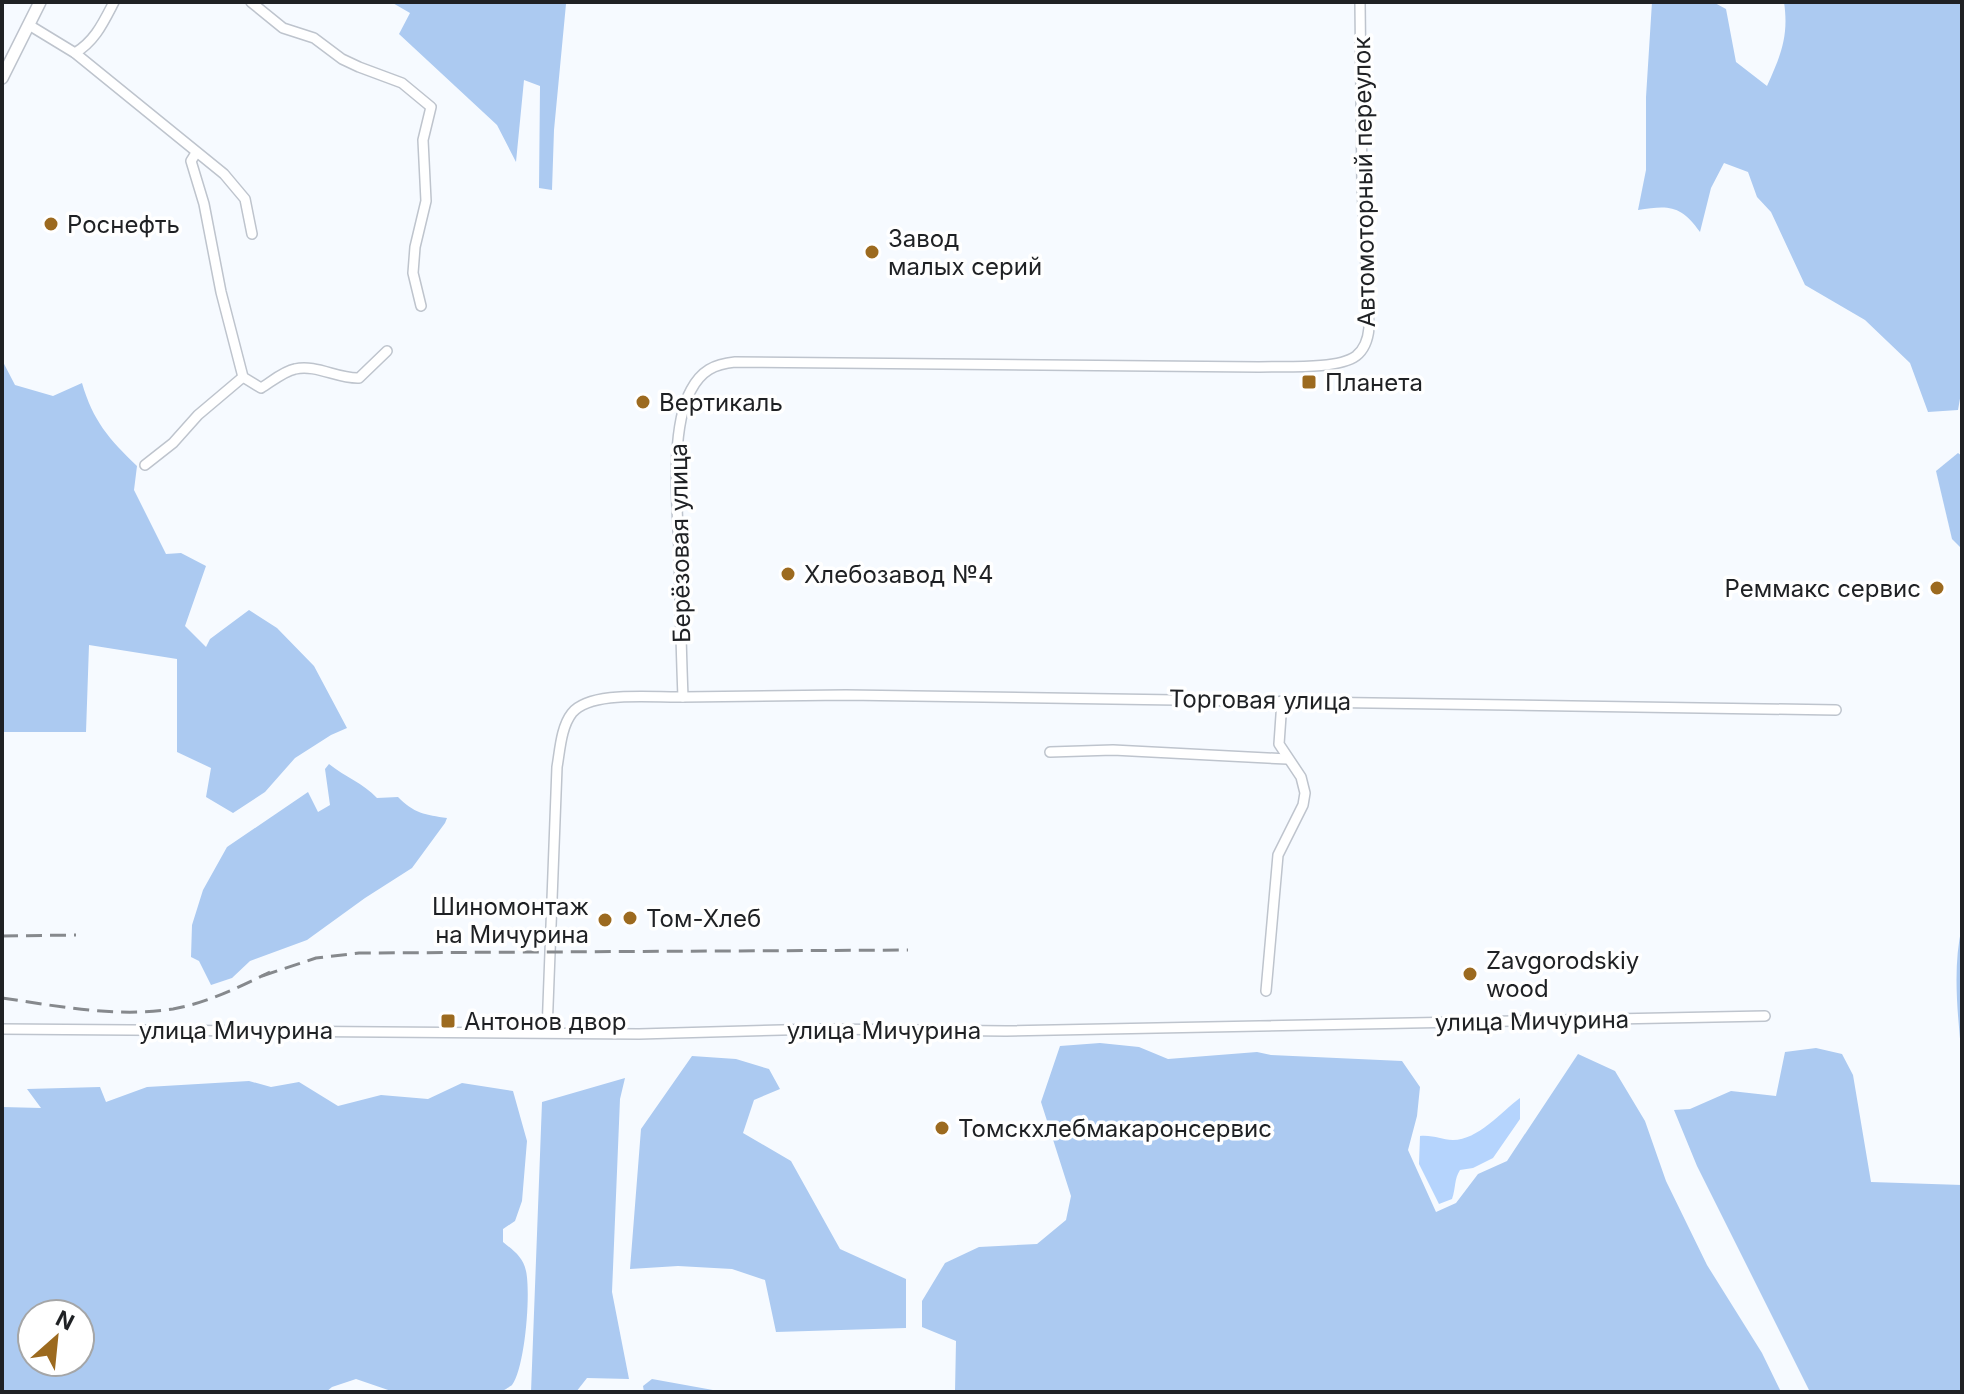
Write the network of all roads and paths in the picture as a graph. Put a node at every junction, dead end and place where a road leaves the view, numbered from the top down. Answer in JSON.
{"nodes":[{"id":1,"x":40,"y":2,"type":"edge"},
{"id":2,"x":114,"y":2,"type":"edge"},
{"id":3,"x":251,"y":2,"type":"edge"},
{"id":4,"x":1360,"y":2,"type":"edge"},
{"id":5,"x":29,"y":25,"type":"junction"},
{"id":6,"x":75,"y":53,"type":"junction"},
{"id":7,"x":2,"y":78,"type":"edge"},
{"id":8,"x":196,"y":153,"type":"junction"},
{"id":9,"x":252,"y":234,"type":"dead end"},
{"id":10,"x":421,"y":306,"type":"dead end"},
{"id":11,"x":387,"y":351,"type":"dead end"},
{"id":12,"x":1355,"y":357,"type":"joint"},
{"id":13,"x":243,"y":377,"type":"junction"},
{"id":14,"x":145,"y":465,"type":"dead end"},
{"id":15,"x":683,"y":697,"type":"junction"},
{"id":16,"x":1282,"y":701,"type":"junction"},
{"id":17,"x":1836,"y":710,"type":"dead end"},
{"id":18,"x":1050,"y":752,"type":"dead end"},
{"id":19,"x":1287,"y":759,"type":"junction"},
{"id":20,"x":1266,"y":991,"type":"dead end"},
{"id":21,"x":1765,"y":1016,"type":"dead end"},
{"id":22,"x":2,"y":1029,"type":"edge"},
{"id":23,"x":547,"y":1032,"type":"junction"}],
"edges":[{"from":1,"to":5,"type":"main road"},
{"from":2,"to":6,"type":"street"},
{"from":3,"to":10,"type":"street"},
{"from":4,"to":12,"type":"street","name":"Автомоторный переулок"},
{"from":5,"to":6,"type":"street"},
{"from":5,"to":7,"type":"main road"},
{"from":6,"to":8,"type":"street"},
{"from":8,"to":9,"type":"street"},
{"from":8,"to":13,"type":"street"},
{"from":11,"to":13,"type":"street"},
{"from":12,"to":15,"type":"street","name":"Берёзовая улица"},
{"from":13,"to":14,"type":"street"},
{"from":15,"to":16,"type":"street","name":"Торговая улица"},
{"from":15,"to":23,"type":"street"},
{"from":16,"to":17,"type":"street","name":"Торговая улица"},
{"from":16,"to":19,"type":"street"},
{"from":18,"to":19,"type":"street"},
{"from":19,"to":20,"type":"street"},
{"from":21,"to":23,"type":"street","name":"улица Мичурина"},
{"from":22,"to":23,"type":"street","name":"улица Мичурина"}]}
